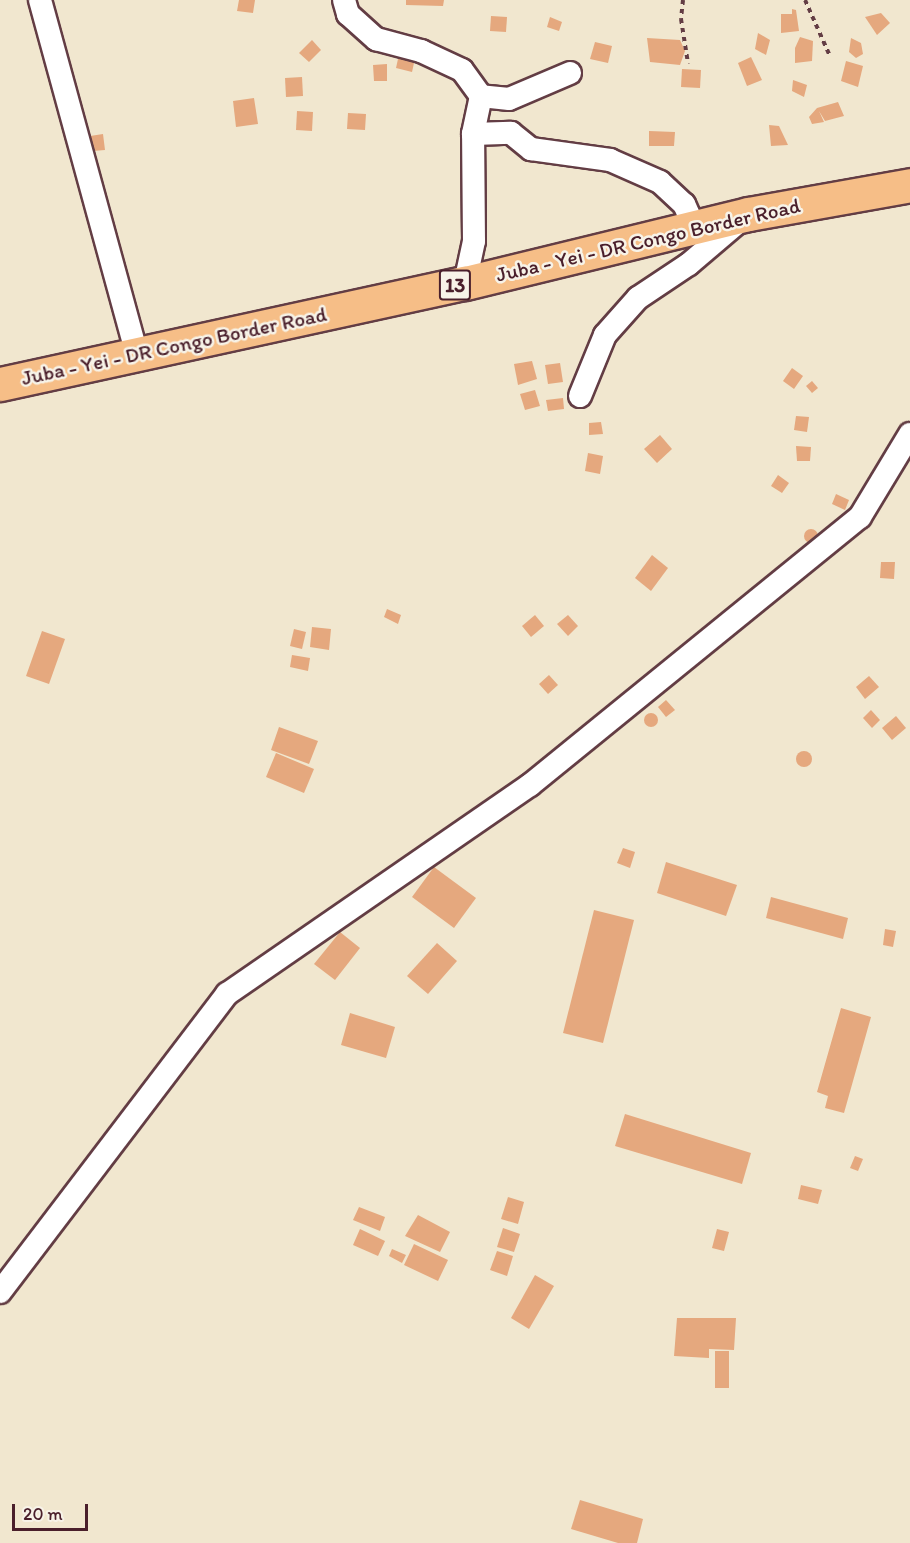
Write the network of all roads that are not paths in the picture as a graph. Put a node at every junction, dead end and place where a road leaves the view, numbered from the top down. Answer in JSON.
{"nodes":[{"id":1,"x":40,"y":0,"type":"edge"},
{"id":2,"x":344,"y":0,"type":"edge"},
{"id":3,"x":570,"y":73,"type":"dead end"},
{"id":4,"x":481,"y":96,"type":"junction"},
{"id":5,"x":473,"y":134,"type":"junction"},
{"id":6,"x":910,"y":185,"type":"edge"},
{"id":7,"x":748,"y":214,"type":"junction"},
{"id":8,"x":695,"y":229,"type":"junction"},
{"id":9,"x":465,"y":283,"type":"junction"},
{"id":10,"x":137,"y":354,"type":"junction"},
{"id":11,"x":0,"y":384,"type":"edge"},
{"id":12,"x":580,"y":396,"type":"dead end"},
{"id":13,"x":910,"y":434,"type":"edge"},
{"id":14,"x":0,"y":1292,"type":"edge"}],
"edges":[{"from":1,"to":10,"type":"street"},
{"from":2,"to":4,"type":"street"},
{"from":3,"to":4,"type":"street"},
{"from":4,"to":5,"type":"street"},
{"from":5,"to":8,"type":"street"},
{"from":5,"to":9,"type":"street"},
{"from":6,"to":7,"type":"main road","name":"Juba - Yei - DR Congo Border Road","number":"13"},
{"from":7,"to":8,"type":"main road","name":"Juba - Yei - DR Congo Border Road","number":"13"},
{"from":7,"to":12,"type":"street"},
{"from":8,"to":9,"type":"main road","name":"Juba - Yei - DR Congo Border Road","number":"13"},
{"from":9,"to":10,"type":"main road","name":"Juba - Yei - DR Congo Border Road","number":"13"},
{"from":10,"to":11,"type":"main road","name":"Juba - Yei - DR Congo Border Road","number":"13"},
{"from":13,"to":14,"type":"street"}]}
